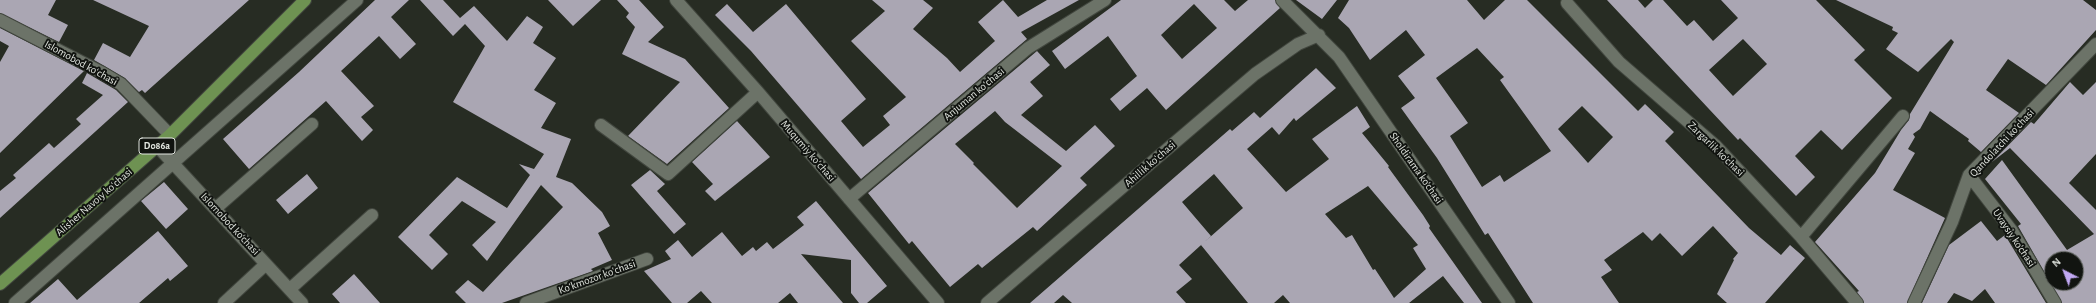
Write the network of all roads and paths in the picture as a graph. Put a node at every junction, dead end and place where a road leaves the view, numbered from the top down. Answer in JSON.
{"nodes":[{"id":1,"x":305,"y":0,"type":"edge"},
{"id":2,"x":357,"y":0,"type":"edge"},
{"id":3,"x":676,"y":0,"type":"edge"},
{"id":4,"x":1105,"y":0,"type":"edge"},
{"id":5,"x":1282,"y":0,"type":"edge"},
{"id":6,"x":1567,"y":3,"type":"dead end"},
{"id":7,"x":0,"y":20,"type":"edge"},
{"id":8,"x":1319,"y":35,"type":"junction"},
{"id":9,"x":2096,"y":44,"type":"edge"},
{"id":10,"x":758,"y":92,"type":"junction"},
{"id":11,"x":1903,"y":116,"type":"dead end"},
{"id":12,"x":312,"y":124,"type":"dead end"},
{"id":13,"x":601,"y":125,"type":"dead end"},
{"id":14,"x":170,"y":135,"type":"junction"},
{"id":15,"x":157,"y":146,"type":"junction"},
{"id":16,"x":173,"y":163,"type":"junction"},
{"id":17,"x":1969,"y":175,"type":"junction"},
{"id":18,"x":850,"y":199,"type":"junction"},
{"id":19,"x":215,"y":209,"type":"junction"},
{"id":20,"x":372,"y":215,"type":"dead end"},
{"id":21,"x":1801,"y":236,"type":"junction"},
{"id":22,"x":647,"y":259,"type":"dead end"},
{"id":23,"x":266,"y":264,"type":"junction"},
{"id":24,"x":0,"y":284,"type":"edge"},
{"id":25,"x":290,"y":289,"type":"junction"},
{"id":26,"x":15,"y":303,"type":"edge"},
{"id":27,"x":224,"y":303,"type":"edge"},
{"id":28,"x":302,"y":303,"type":"edge"},
{"id":29,"x":526,"y":303,"type":"edge"},
{"id":30,"x":938,"y":303,"type":"edge"},
{"id":31,"x":987,"y":303,"type":"edge"},
{"id":32,"x":1509,"y":303,"type":"edge"},
{"id":33,"x":1857,"y":303,"type":"edge"},
{"id":34,"x":1914,"y":303,"type":"edge"},
{"id":35,"x":2055,"y":303,"type":"edge"}],
"edges":[{"from":1,"to":14,"type":"main road","name":"Alisher Navoiy koʻchasi","number":"D086a"},
{"from":2,"to":16,"type":"street"},
{"from":3,"to":10,"type":"street","name":"Muqumiy koʻchasi"},
{"from":4,"to":18,"type":"street","name":"Anjuman koʻchasi"},
{"from":5,"to":8,"type":"street","name":"Sholdirama ko‘chasi"},
{"from":6,"to":21,"type":"street","name":"Zargarlik ko'chasi"},
{"from":7,"to":14,"type":"street","name":"Islomobod koʻchasi"},
{"from":8,"to":31,"type":"street","name":"Ahillik koʻchasi"},
{"from":8,"to":32,"type":"street","name":"Sholdirama ko‘chasi"},
{"from":9,"to":17,"type":"street","name":"Qandolatchi koʻchasi"},
{"from":10,"to":13,"type":"street"},
{"from":10,"to":18,"type":"street","name":"Muqumiy koʻchasi"},
{"from":11,"to":21,"type":"street"},
{"from":12,"to":19,"type":"street"},
{"from":14,"to":15,"type":"main road","name":"Alisher Navoiy koʻchasi","number":"D086a"},
{"from":15,"to":16,"type":"street","name":"Islomobod ko‘chasi"},
{"from":15,"to":24,"type":"main road","name":"Alisher Navoiy koʻchasi","number":"D086a"},
{"from":16,"to":19,"type":"street","name":"Islomobod ko‘chasi"},
{"from":16,"to":26,"type":"street"},
{"from":17,"to":34,"type":"street","name":"Qandolatchi koʻchasi"},
{"from":17,"to":35,"type":"street","name":"Uvaysiy ko'chasi"},
{"from":18,"to":30,"type":"street","name":"Muqumiy koʻchasi"},
{"from":19,"to":23,"type":"street","name":"Islomobod ko‘chasi"},
{"from":20,"to":25,"type":"street"},
{"from":21,"to":33,"type":"street","name":"Zargarlik ko'chasi"},
{"from":22,"to":29,"type":"street","name":"Koʻkmozor koʻchasi"},
{"from":23,"to":25,"type":"street","name":"Islomobod ko‘chasi"},
{"from":23,"to":27,"type":"street"},
{"from":25,"to":28,"type":"street","name":"Islomobod ko‘chasi"}]}
